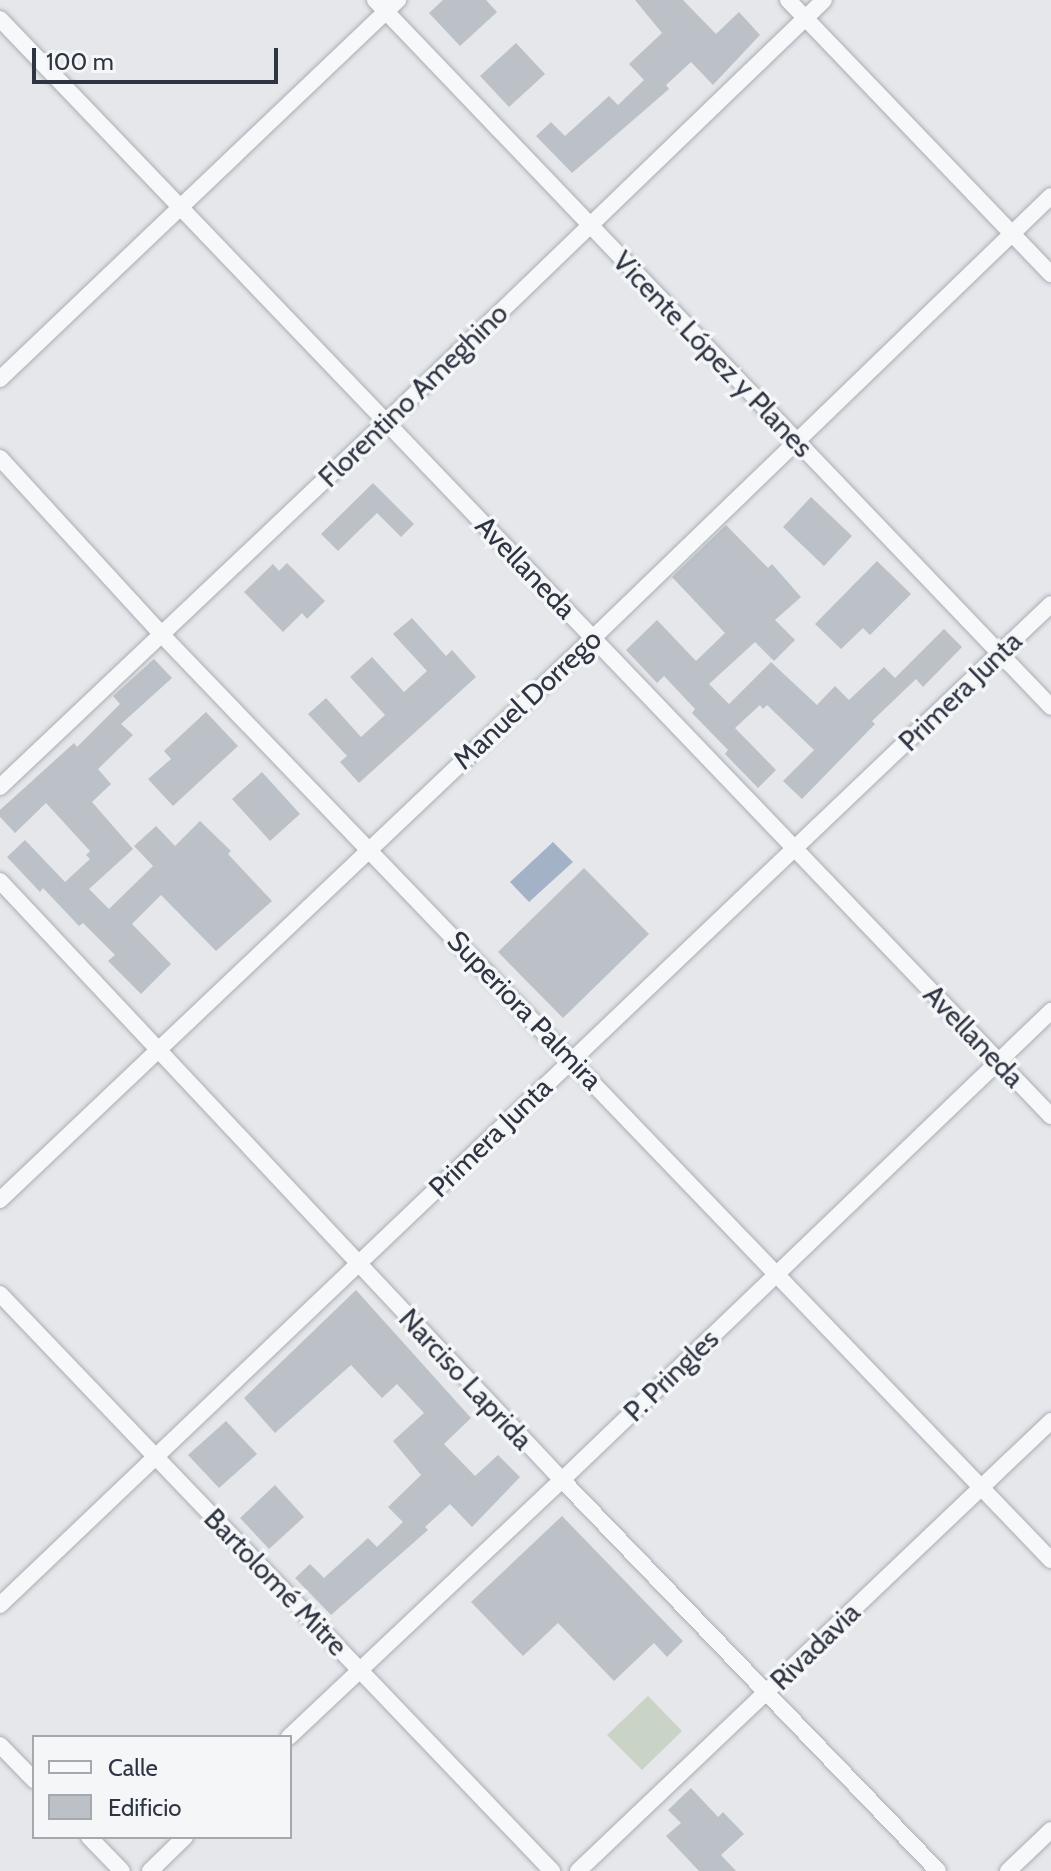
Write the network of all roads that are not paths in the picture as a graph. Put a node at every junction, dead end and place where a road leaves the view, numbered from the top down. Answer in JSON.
{"nodes":[{"id":1,"x":788,"y":0,"type":"edge"},
{"id":2,"x":824,"y":0,"type":"edge"},
{"id":3,"x":386,"y":4,"type":"edge"},
{"id":4,"x":805,"y":18,"type":"junction"},
{"id":5,"x":0,"y":19,"type":"edge"},
{"id":6,"x":1051,"y":196,"type":"edge"},
{"id":7,"x":181,"y":207,"type":"junction"},
{"id":8,"x":589,"y":224,"type":"junction"},
{"id":9,"x":1011,"y":232,"type":"junction"},
{"id":10,"x":1051,"y":274,"type":"edge"},
{"id":11,"x":0,"y":379,"type":"edge"},
{"id":12,"x":386,"y":422,"type":"junction"},
{"id":13,"x":795,"y":439,"type":"junction"},
{"id":14,"x":0,"y":458,"type":"edge"},
{"id":15,"x":1051,"y":604,"type":"edge"},
{"id":16,"x":162,"y":635,"type":"junction"},
{"id":17,"x":593,"y":638,"type":"junction"},
{"id":18,"x":998,"y":654,"type":"junction"},
{"id":19,"x":1051,"y":707,"type":"edge"},
{"id":20,"x":0,"y":787,"type":"edge"},
{"id":21,"x":369,"y":849,"type":"junction"},
{"id":22,"x":796,"y":849,"type":"junction"},
{"id":23,"x":0,"y":881,"type":"edge"},
{"id":24,"x":1051,"y":1011,"type":"edge"},
{"id":25,"x":156,"y":1048,"type":"junction"},
{"id":26,"x":572,"y":1058,"type":"junction"},
{"id":27,"x":999,"y":1062,"type":"junction"},
{"id":28,"x":1051,"y":1116,"type":"edge"},
{"id":29,"x":0,"y":1200,"type":"edge"},
{"id":30,"x":358,"y":1264,"type":"junction"},
{"id":31,"x":776,"y":1273,"type":"junction"},
{"id":32,"x":0,"y":1294,"type":"edge"},
{"id":33,"x":1051,"y":1421,"type":"edge"},
{"id":34,"x":156,"y":1457,"type":"junction"},
{"id":35,"x":562,"y":1480,"type":"junction"},
{"id":36,"x":981,"y":1487,"type":"junction"},
{"id":37,"x":1051,"y":1560,"type":"edge"},
{"id":38,"x":0,"y":1605,"type":"edge"},
{"id":39,"x":359,"y":1669,"type":"junction"},
{"id":40,"x":768,"y":1691,"type":"junction"},
{"id":41,"x":291,"y":1735,"type":"edge"},
{"id":42,"x":0,"y":1745,"type":"edge"},
{"id":43,"x":32,"y":1778,"type":"edge"},
{"id":44,"x":1051,"y":1830,"type":"edge"},
{"id":45,"x":91,"y":1839,"type":"edge"},
{"id":46,"x":183,"y":1839,"type":"edge"},
{"id":47,"x":122,"y":1871,"type":"edge"},
{"id":48,"x":150,"y":1871,"type":"edge"},
{"id":49,"x":552,"y":1871,"type":"edge"},
{"id":50,"x":578,"y":1871,"type":"edge"},
{"id":51,"x":938,"y":1871,"type":"edge"},
{"id":52,"x":1008,"y":1871,"type":"edge"}],
"edges":[{"from":1,"to":4,"type":"street"},
{"from":2,"to":4,"type":"street","name":"Florentino Ameghino"},
{"from":3,"to":7,"type":"street"},
{"from":3,"to":8,"type":"street","name":"Vicente López y Planes"},
{"from":4,"to":8,"type":"street","name":"Florentino Ameghino"},
{"from":4,"to":9,"type":"street"},
{"from":5,"to":7,"type":"street","name":"Avellaneda"},
{"from":6,"to":9,"type":"street","name":"Manuel Dorrego"},
{"from":7,"to":11,"type":"street"},
{"from":7,"to":12,"type":"street","name":"Avellaneda"},
{"from":8,"to":12,"type":"street","name":"Florentino Ameghino"},
{"from":8,"to":13,"type":"street","name":"Vicente López y Planes"},
{"from":9,"to":10,"type":"street"},
{"from":9,"to":13,"type":"street","name":"Manuel Dorrego"},
{"from":12,"to":16,"type":"street","name":"Florentino Ameghino"},
{"from":12,"to":17,"type":"street","name":"Avellaneda"},
{"from":13,"to":17,"type":"street","name":"Manuel Dorrego"},
{"from":13,"to":18,"type":"street","name":"Vicente López y Planes"},
{"from":14,"to":16,"type":"street","name":"Superiora Palmira"},
{"from":15,"to":18,"type":"street","name":"Primera Junta"},
{"from":16,"to":20,"type":"street","name":"Florentino Ameghino"},
{"from":16,"to":21,"type":"street","name":"Superiora Palmira"},
{"from":17,"to":21,"type":"street","name":"Manuel Dorrego"},
{"from":17,"to":22,"type":"street","name":"Avellaneda"},
{"from":18,"to":19,"type":"street","name":"Vicente López y Planes"},
{"from":18,"to":22,"type":"street","name":"Primera Junta"},
{"from":21,"to":25,"type":"street","name":"Manuel Dorrego"},
{"from":21,"to":26,"type":"street","name":"Superiora Palmira"},
{"from":22,"to":26,"type":"street","name":"Primera Junta"},
{"from":22,"to":27,"type":"street","name":"Avellaneda"},
{"from":23,"to":25,"type":"street","name":"Narciso Laprida"},
{"from":24,"to":27,"type":"street","name":"P. Pringles"},
{"from":25,"to":29,"type":"street","name":"Manuel Dorrego"},
{"from":25,"to":30,"type":"street","name":"Narciso Laprida"},
{"from":26,"to":30,"type":"street","name":"Primera Junta"},
{"from":26,"to":31,"type":"street","name":"Superiora Palmira"},
{"from":27,"to":28,"type":"street","name":"Avellaneda"},
{"from":27,"to":31,"type":"street","name":"P. Pringles"},
{"from":30,"to":34,"type":"street","name":"Primera Junta"},
{"from":30,"to":35,"type":"street","name":"Narciso Laprida"},
{"from":31,"to":35,"type":"street","name":"P. Pringles"},
{"from":31,"to":36,"type":"street","name":"Superiora Palmira"},
{"from":32,"to":34,"type":"street","name":"Bartolomé Mitre"},
{"from":33,"to":36,"type":"street","name":"Rivadavia"},
{"from":34,"to":38,"type":"street","name":"Primera Junta"},
{"from":34,"to":39,"type":"street","name":"Bartolomé Mitre"},
{"from":35,"to":39,"type":"street","name":"P. Pringles"},
{"from":35,"to":40,"type":"street","name":"Narciso Laprida"},
{"from":36,"to":37,"type":"street","name":"Superiora Palmira"},
{"from":36,"to":40,"type":"street","name":"Rivadavia"},
{"from":39,"to":41,"type":"street","name":"P. Pringles"},
{"from":39,"to":49,"type":"street","name":"Bartolomé Mitre"},
{"from":40,"to":50,"type":"street","name":"Rivadavia"},
{"from":40,"to":51,"type":"street","name":"Narciso Laprida"},
{"from":42,"to":43,"type":"street"},
{"from":44,"to":52,"type":"street"},
{"from":45,"to":47,"type":"street"},
{"from":46,"to":48,"type":"street"}]}
